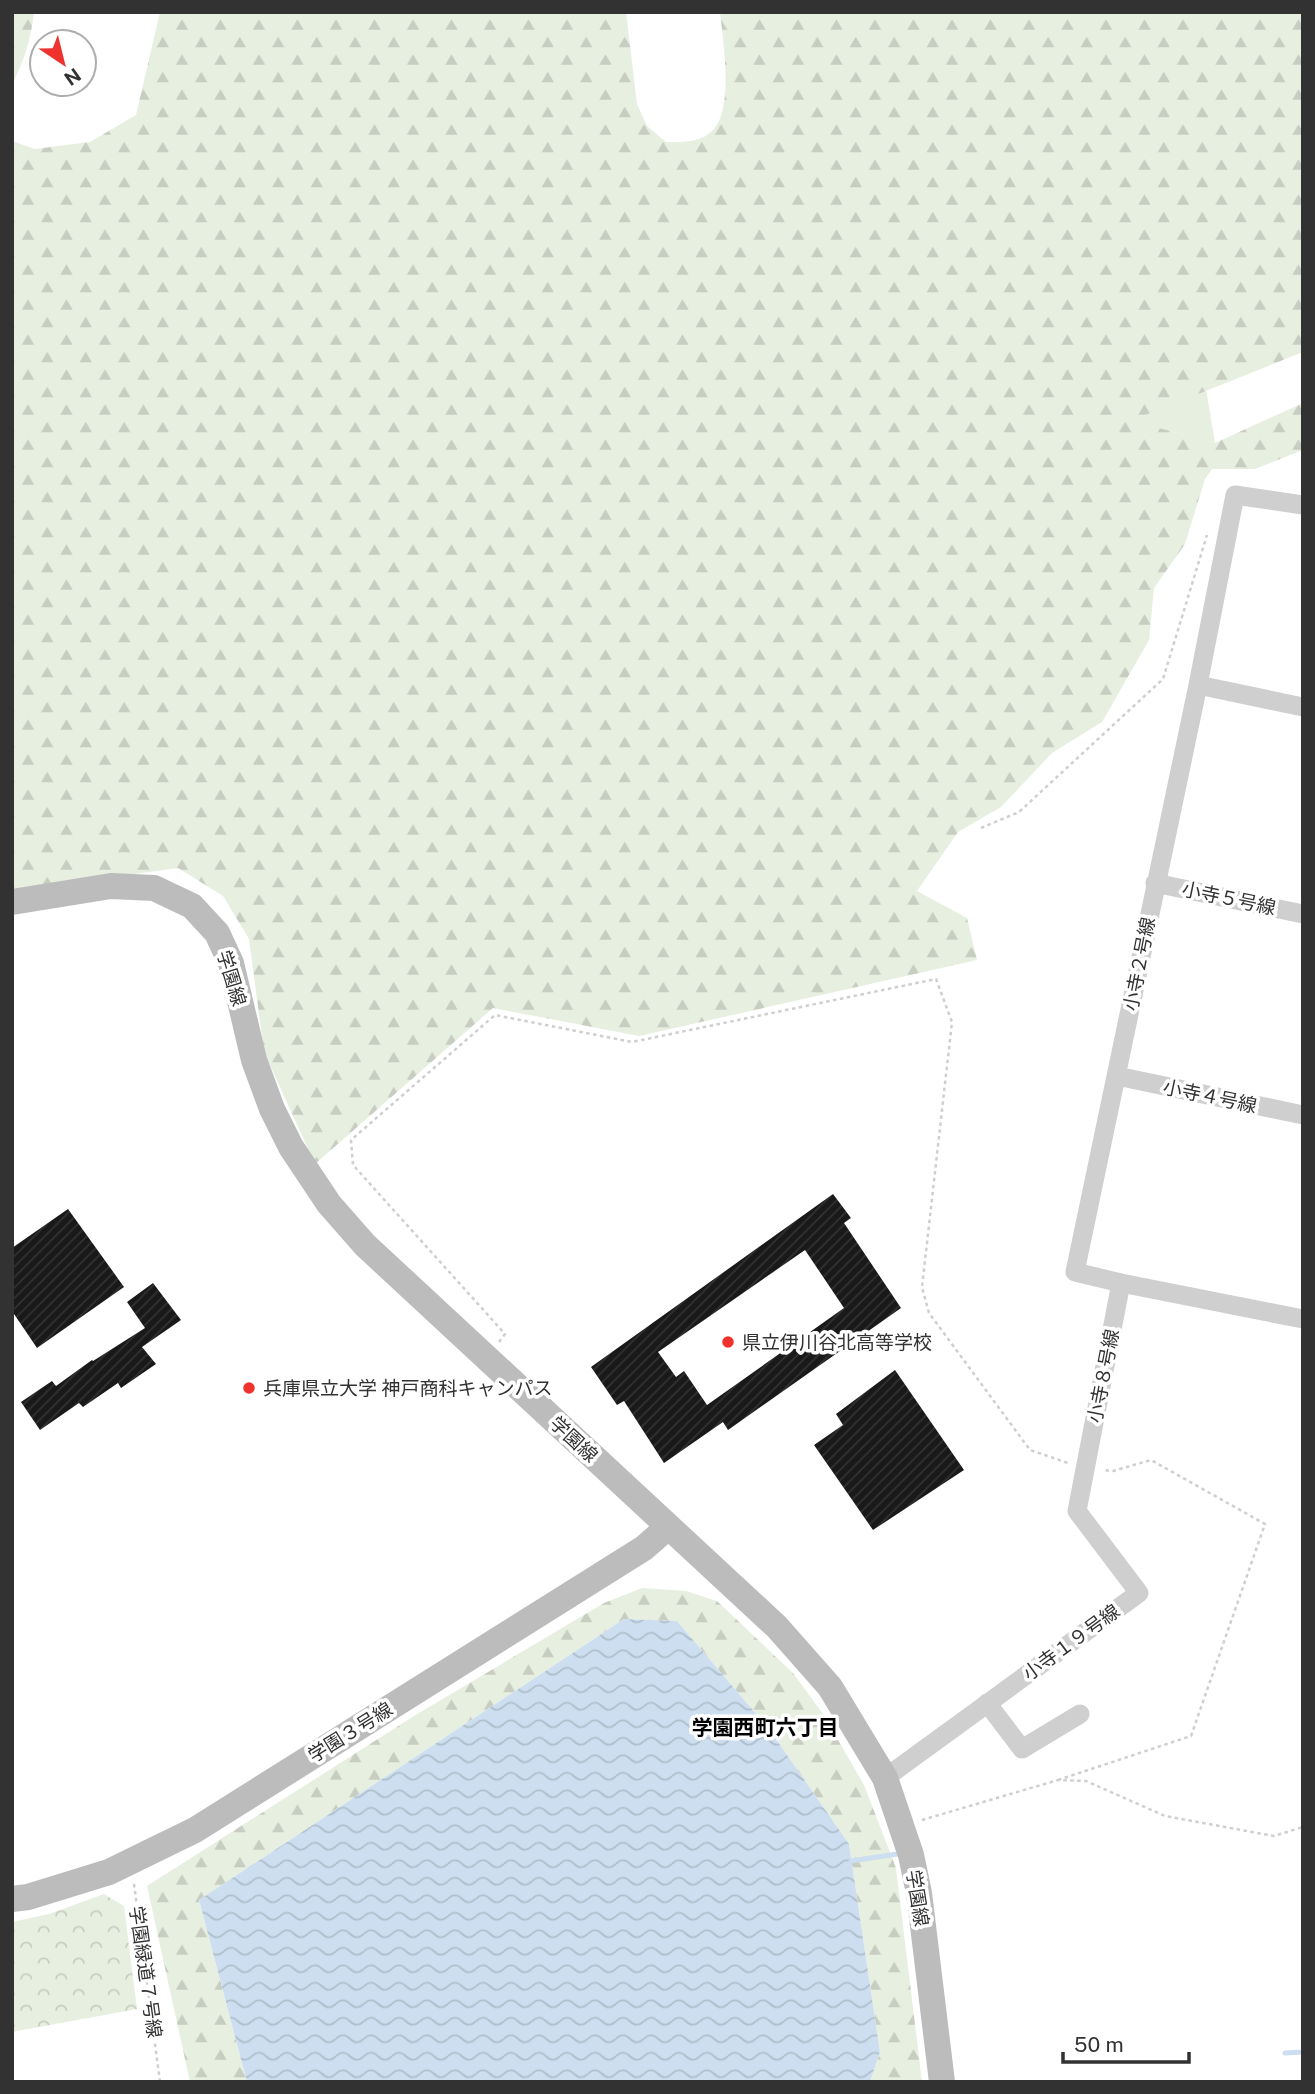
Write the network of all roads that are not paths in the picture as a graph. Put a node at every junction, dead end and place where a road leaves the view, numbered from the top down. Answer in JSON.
{"nodes":[{"id":1,"x":1303,"y":505,"type":"edge"},
{"id":2,"x":1198,"y":685,"type":"junction"},
{"id":3,"x":1303,"y":707,"type":"edge"},
{"id":4,"x":1155,"y":883,"type":"junction"},
{"id":5,"x":12,"y":902,"type":"edge"},
{"id":6,"x":1303,"y":914,"type":"edge"},
{"id":7,"x":1117,"y":1076,"type":"junction"},
{"id":8,"x":1303,"y":1115,"type":"edge"},
{"id":9,"x":1121,"y":1283,"type":"junction"},
{"id":10,"x":1303,"y":1320,"type":"edge"},
{"id":11,"x":1084,"y":1468,"type":"joint"},
{"id":12,"x":668,"y":1527,"type":"junction"},
{"id":13,"x":987,"y":1703,"type":"junction"},
{"id":14,"x":1080,"y":1714,"type":"dead end"},
{"id":15,"x":884,"y":1778,"type":"junction"},
{"id":16,"x":12,"y":1899,"type":"edge"},
{"id":17,"x":943,"y":2082,"type":"edge"}],
"edges":[{"from":1,"to":2,"type":"street","name":"小寺２号線"},
{"from":2,"to":3,"type":"street"},
{"from":2,"to":4,"type":"street","name":"小寺２号線"},
{"from":4,"to":6,"type":"street","name":"小寺５号線"},
{"from":4,"to":7,"type":"street","name":"小寺２号線"},
{"from":5,"to":12,"type":"street","name":"学園線"},
{"from":7,"to":8,"type":"street","name":"小寺４号線"},
{"from":7,"to":9,"type":"street","name":"小寺２号線"},
{"from":9,"to":10,"type":"street","name":"小寺２号線"},
{"from":9,"to":11,"type":"street","name":"小寺８号線"},
{"from":11,"to":13,"type":"street","name":"小寺１９号線"},
{"from":12,"to":15,"type":"street","name":"学園線"},
{"from":12,"to":16,"type":"street","name":"学園３号線"},
{"from":13,"to":14,"type":"street"},
{"from":13,"to":15,"type":"street","name":"小寺１９号線"},
{"from":15,"to":17,"type":"street","name":"学園線"}]}
